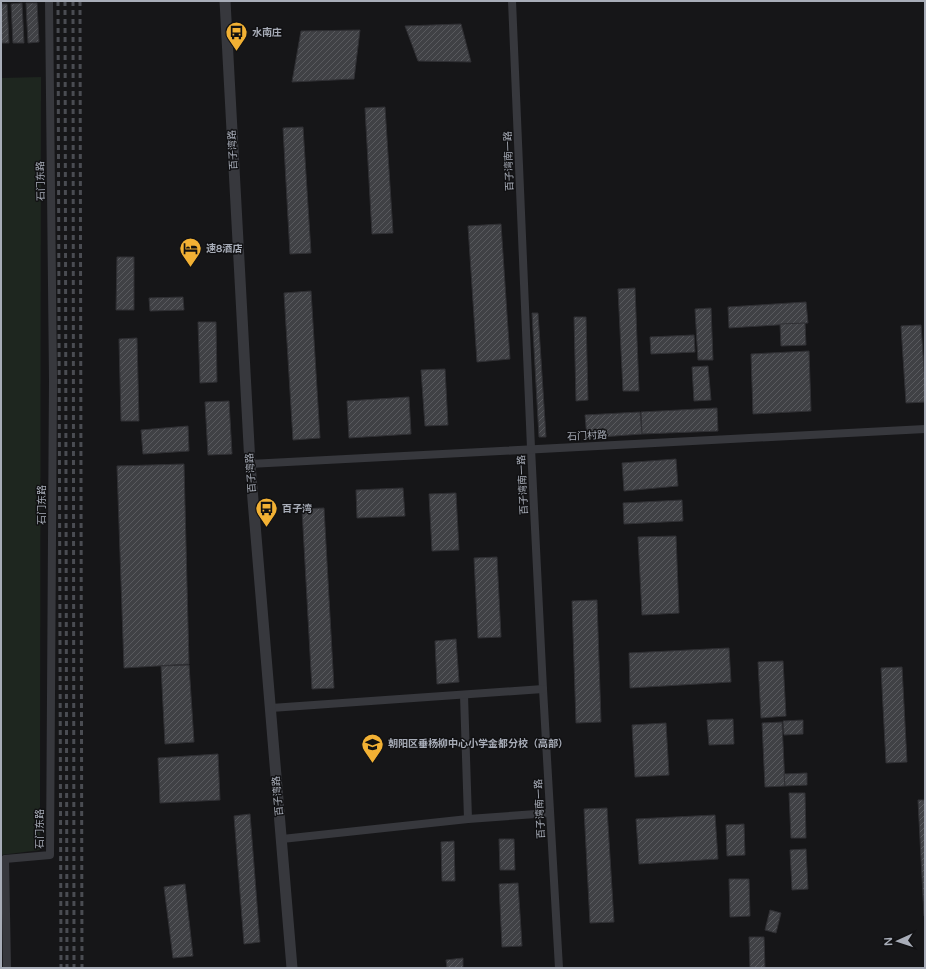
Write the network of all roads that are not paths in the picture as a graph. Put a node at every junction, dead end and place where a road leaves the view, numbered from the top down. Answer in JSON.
{"nodes":[{"id":1,"x":49,"y":1,"type":"edge"},
{"id":2,"x":225,"y":1,"type":"edge"},
{"id":3,"x":512,"y":1,"type":"edge"},
{"id":4,"x":925,"y":428,"type":"edge"},
{"id":5,"x":531,"y":448,"type":"junction"},
{"id":6,"x":250,"y":464,"type":"junction"},
{"id":7,"x":543,"y":689,"type":"junction"},
{"id":8,"x":464,"y":695,"type":"junction"},
{"id":9,"x":271,"y":708,"type":"junction"},
{"id":10,"x":550,"y":813,"type":"junction"},
{"id":11,"x":468,"y":819,"type":"junction"},
{"id":12,"x":282,"y":839,"type":"junction"},
{"id":13,"x":7,"y":968,"type":"edge"},
{"id":14,"x":292,"y":968,"type":"edge"},
{"id":15,"x":559,"y":968,"type":"edge"}],
"edges":[{"from":1,"to":13,"type":"street","name":"石门东路"},
{"from":2,"to":6,"type":"street","name":"百子湾路"},
{"from":3,"to":5,"type":"street","name":"百子湾南一路"},
{"from":4,"to":5,"type":"street","name":"石门村路"},
{"from":5,"to":6,"type":"street","name":"石门村路"},
{"from":5,"to":7,"type":"street","name":"百子湾南一路"},
{"from":6,"to":9,"type":"street","name":"百子湾路"},
{"from":7,"to":8,"type":"street"},
{"from":7,"to":10,"type":"street","name":"百子湾南一路"},
{"from":8,"to":9,"type":"street"},
{"from":8,"to":11,"type":"street"},
{"from":9,"to":12,"type":"street","name":"百子湾路"},
{"from":10,"to":11,"type":"street"},
{"from":10,"to":15,"type":"street","name":"百子湾南一路"},
{"from":11,"to":12,"type":"street"},
{"from":12,"to":14,"type":"street","name":"百子湾路"}]}
